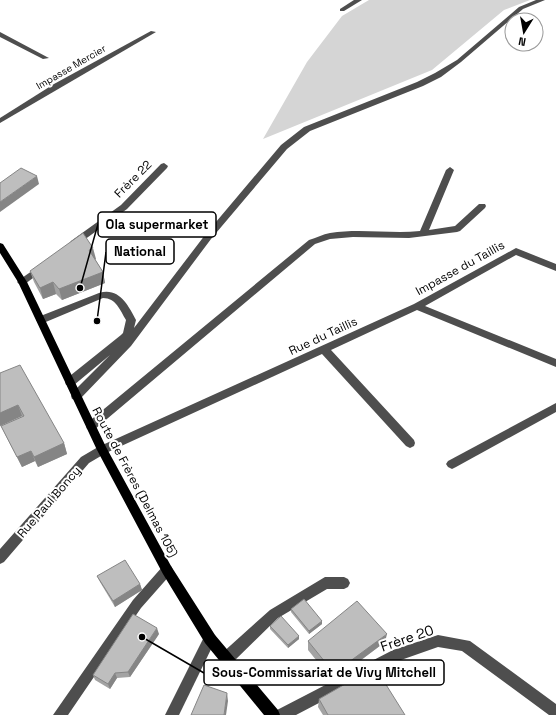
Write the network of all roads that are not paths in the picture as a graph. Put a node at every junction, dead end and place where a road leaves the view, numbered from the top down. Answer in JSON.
{"nodes":[{"id":1,"x":359,"y":0,"type":"edge"},
{"id":2,"x":542,"y":0,"type":"edge"},
{"id":3,"x":342,"y":10,"type":"dead end"},
{"id":4,"x":153,"y":32,"type":"dead end"},
{"id":5,"x":0,"y":34,"type":"edge"},
{"id":6,"x":45,"y":58,"type":"dead end"},
{"id":7,"x":0,"y":121,"type":"edge"},
{"id":8,"x":164,"y":166,"type":"dead end"},
{"id":9,"x":450,"y":170,"type":"dead end"},
{"id":10,"x":482,"y":206,"type":"dead end"},
{"id":11,"x":423,"y":234,"type":"junction"},
{"id":12,"x":0,"y":246,"type":"edge"},
{"id":13,"x":67,"y":249,"type":"edge"},
{"id":14,"x":48,"y":263,"type":"edge"},
{"id":15,"x":556,"y":268,"type":"edge"},
{"id":16,"x":22,"y":282,"type":"junction"},
{"id":17,"x":417,"y":306,"type":"junction"},
{"id":18,"x":41,"y":320,"type":"junction"},
{"id":19,"x":324,"y":349,"type":"junction"},
{"id":20,"x":556,"y":363,"type":"edge"},
{"id":21,"x":70,"y":382,"type":"junction"},
{"id":22,"x":76,"y":396,"type":"junction"},
{"id":23,"x":556,"y":407,"type":"edge"},
{"id":24,"x":91,"y":426,"type":"junction"},
{"id":25,"x":410,"y":443,"type":"dead end"},
{"id":26,"x":102,"y":450,"type":"junction"},
{"id":27,"x":452,"y":464,"type":"dead end"},
{"id":28,"x":0,"y":558,"type":"edge"},
{"id":29,"x":167,"y":570,"type":"junction"},
{"id":30,"x":344,"y":583,"type":"dead end"},
{"id":31,"x":210,"y":639,"type":"junction"},
{"id":32,"x":226,"y":659,"type":"junction"},
{"id":33,"x":556,"y":712,"type":"edge"},
{"id":34,"x":60,"y":715,"type":"edge"},
{"id":35,"x":172,"y":715,"type":"edge"},
{"id":36,"x":272,"y":715,"type":"edge"},
{"id":37,"x":282,"y":715,"type":"edge"}],
"edges":[{"from":1,"to":3,"type":"street"},
{"from":2,"to":22,"type":"street"},
{"from":4,"to":7,"type":"street","name":"Impasse Mercier"},
{"from":5,"to":6,"type":"street"},
{"from":8,"to":13,"type":"street","name":"Frère 22"},
{"from":9,"to":11,"type":"street"},
{"from":10,"to":11,"type":"street"},
{"from":11,"to":24,"type":"street"},
{"from":12,"to":16,"type":"main road","name":"Route de Frères (Delmas 105)"},
{"from":14,"to":16,"type":"street"},
{"from":15,"to":17,"type":"street","name":"Impasse du Taillis"},
{"from":16,"to":18,"type":"main road","name":"Route de Frères (Delmas 105)"},
{"from":17,"to":19,"type":"street","name":"Rue du Taillis"},
{"from":17,"to":20,"type":"street"},
{"from":18,"to":21,"type":"main road","name":"Route de Frères (Delmas 105)"},
{"from":18,"to":21,"type":"street"},
{"from":19,"to":25,"type":"street"},
{"from":19,"to":26,"type":"street","name":"Rue du Taillis"},
{"from":21,"to":22,"type":"main road","name":"Route de Frères (Delmas 105)"},
{"from":22,"to":24,"type":"main road","name":"Route de Frères (Delmas 105)"},
{"from":23,"to":27,"type":"street"},
{"from":24,"to":26,"type":"main road","name":"Route de Frères (Delmas 105)"},
{"from":26,"to":28,"type":"street","name":"Rue Paul Boncy"},
{"from":26,"to":29,"type":"main road","name":"Route de Frères (Delmas 105)"},
{"from":29,"to":31,"type":"main road","name":"Route de Frères (Delmas 105)"},
{"from":29,"to":34,"type":"street"},
{"from":30,"to":32,"type":"street"},
{"from":31,"to":32,"type":"main road","name":"Route de Frères (Delmas 105)"},
{"from":31,"to":35,"type":"street"},
{"from":32,"to":36,"type":"main road","name":"Route de Frères (Delmas 105)"},
{"from":33,"to":37,"type":"street","name":"Frère 20"}]}
